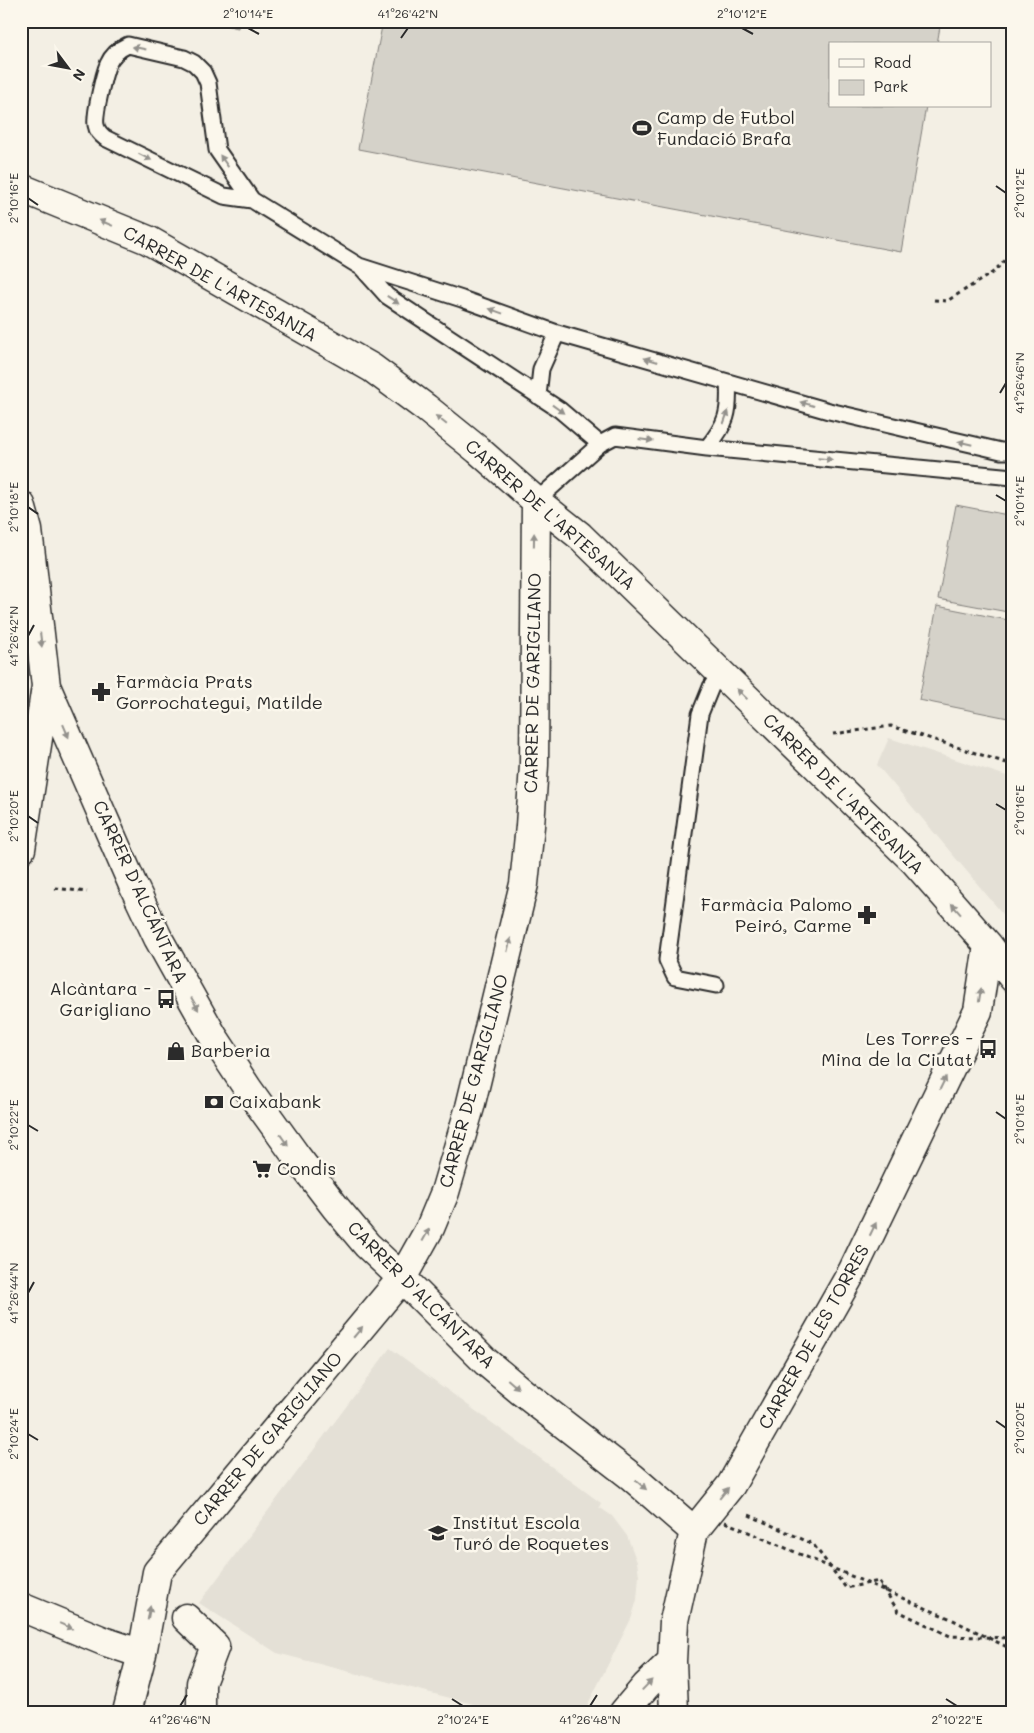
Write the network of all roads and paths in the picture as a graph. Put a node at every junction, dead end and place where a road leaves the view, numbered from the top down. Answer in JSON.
{"nodes":[{"id":1,"x":21,"y":188,"type":"edge"},
{"id":2,"x":252,"y":200,"type":"junction"},
{"id":3,"x":1013,"y":253,"type":"edge"},
{"id":4,"x":359,"y":266,"type":"junction"},
{"id":5,"x":934,"y":300,"type":"dead end"},
{"id":6,"x":557,"y":333,"type":"junction"},
{"id":7,"x":728,"y":382,"type":"junction"},
{"id":8,"x":538,"y":396,"type":"junction"},
{"id":9,"x":600,"y":444,"type":"junction"},
{"id":10,"x":707,"y":448,"type":"junction"},
{"id":11,"x":1013,"y":452,"type":"edge"},
{"id":12,"x":1013,"y":477,"type":"edge"},
{"id":13,"x":536,"y":501,"type":"junction"},
{"id":14,"x":21,"y":505,"type":"edge"},
{"id":15,"x":720,"y":673,"type":"junction"},
{"id":16,"x":46,"y":686,"type":"junction"},
{"id":17,"x":832,"y":734,"type":"dead end"},
{"id":18,"x":1013,"y":765,"type":"edge"},
{"id":19,"x":21,"y":849,"type":"edge"},
{"id":20,"x":55,"y":888,"type":"dead end"},
{"id":21,"x":87,"y":892,"type":"dead end"},
{"id":22,"x":988,"y":945,"type":"junction"},
{"id":23,"x":1013,"y":978,"type":"edge"},
{"id":24,"x":716,"y":985,"type":"dead end"},
{"id":25,"x":402,"y":1278,"type":"junction"},
{"id":26,"x":747,"y":1514,"type":"dead end"},
{"id":27,"x":725,"y":1522,"type":"dead end"},
{"id":28,"x":694,"y":1531,"type":"junction"},
{"id":29,"x":21,"y":1607,"type":"edge"},
{"id":30,"x":186,"y":1618,"type":"dead end"},
{"id":31,"x":1013,"y":1642,"type":"edge"},
{"id":32,"x":1013,"y":1650,"type":"edge"},
{"id":33,"x":142,"y":1654,"type":"junction"},
{"id":34,"x":672,"y":1661,"type":"junction"},
{"id":35,"x":127,"y":1712,"type":"edge"},
{"id":36,"x":201,"y":1712,"type":"edge"},
{"id":37,"x":624,"y":1712,"type":"edge"},
{"id":38,"x":674,"y":1712,"type":"edge"}],
"edges":[{"from":13,"to":1,"type":"street","name":"CARRER DE L'ARTESANIA","one_way":true},
{"from":2,"to":2,"type":"lane","one_way":true},
{"from":2,"to":4,"type":"lane"},
{"from":3,"to":5,"type":"path"},
{"from":6,"to":4,"type":"lane","one_way":true},
{"from":4,"to":8,"type":"lane","one_way":true},
{"from":7,"to":6,"type":"lane","one_way":true},
{"from":6,"to":8,"type":"lane"},
{"from":10,"to":7,"type":"lane","one_way":true},
{"from":11,"to":7,"type":"lane","one_way":true},
{"from":8,"to":9,"type":"lane","one_way":true},
{"from":9,"to":10,"type":"lane","one_way":true},
{"from":9,"to":13,"type":"lane"},
{"from":10,"to":12,"type":"lane","one_way":true},
{"from":13,"to":15,"type":"street","name":"CARRER DE L'ARTESANIA"},
{"from":25,"to":13,"type":"street","name":"CARRER DE GARIGLIANO","one_way":true},
{"from":14,"to":16,"type":"street","one_way":true},
{"from":22,"to":15,"type":"street","name":"CARRER DE L'ARTESANIA","one_way":true},
{"from":15,"to":24,"type":"lane"},
{"from":16,"to":19,"type":"street"},
{"from":16,"to":25,"type":"street","name":"CARRER D'ALCÁNTARA","one_way":true},
{"from":17,"to":18,"type":"path"},
{"from":20,"to":21,"type":"path"},
{"from":22,"to":23,"type":"street","name":"CARRER DE L'ARTESANIA"},
{"from":28,"to":22,"type":"street","name":"CARRER DE LES TORRES","one_way":true},
{"from":25,"to":28,"type":"street","name":"CARRER D'ALCÁNTARA","one_way":true},
{"from":33,"to":25,"type":"street","name":"CARRER DE GARIGLIANO","one_way":true},
{"from":26,"to":31,"type":"path"},
{"from":27,"to":32,"type":"path","bridge":true},
{"from":28,"to":34,"type":"street","name":"CARRER DE LES TORRES"},
{"from":29,"to":33,"type":"street","one_way":true},
{"from":30,"to":36,"type":"street"},
{"from":33,"to":35,"type":"street","name":"CARRER DE GARIGLIANO"},
{"from":37,"to":34,"type":"street","one_way":true},
{"from":34,"to":38,"type":"street","name":"CARRER DE LES TORRES"}]}
